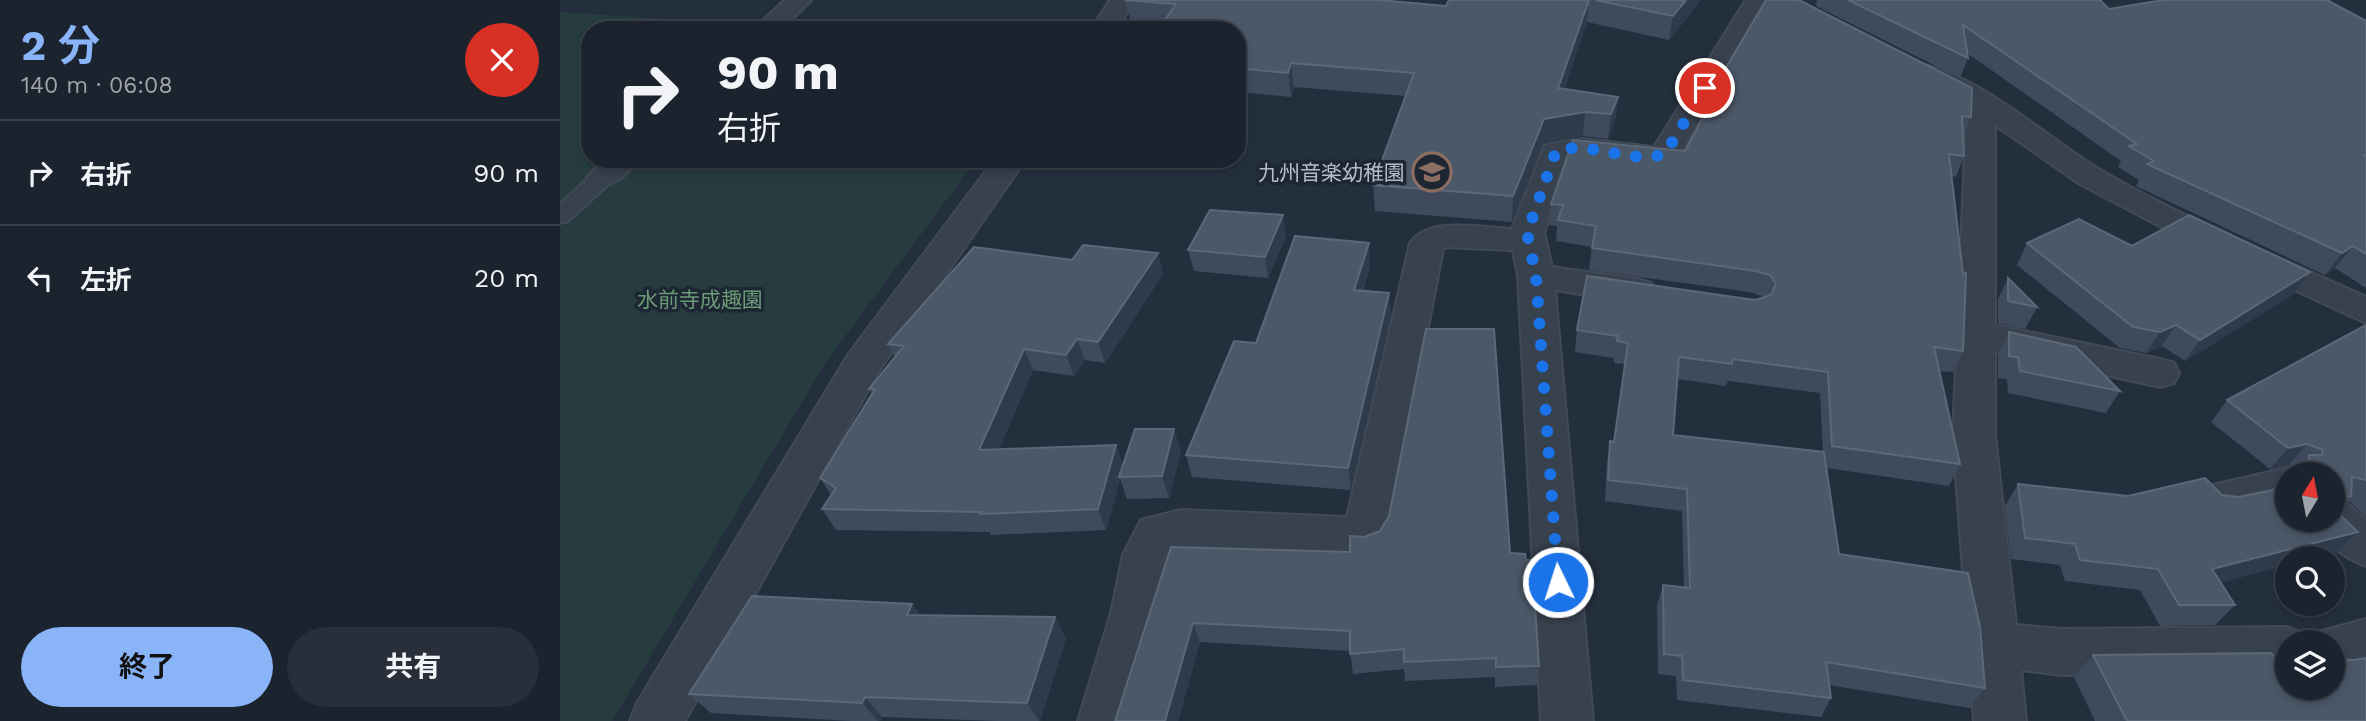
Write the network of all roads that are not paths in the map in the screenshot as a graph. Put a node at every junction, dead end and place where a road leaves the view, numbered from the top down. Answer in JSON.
{"nodes":[{"id":1,"x":799,"y":0,"type":"edge"},
{"id":2,"x":1122,"y":0,"type":"edge"},
{"id":3,"x":1758,"y":0,"type":"edge"},
{"id":4,"x":776,"y":21,"type":"edge"},
{"id":5,"x":1109,"y":21,"type":"edge"},
{"id":6,"x":1908,"y":64,"type":"edge"},
{"id":7,"x":1981,"y":102,"type":"junction"},
{"id":8,"x":613,"y":168,"type":"edge"},
{"id":9,"x":1004,"y":168,"type":"edge"},
{"id":10,"x":560,"y":216,"type":"edge"},
{"id":11,"x":1532,"y":258,"type":"junction"},
{"id":12,"x":1670,"y":296,"type":"edge"},
{"id":13,"x":2366,"y":311,"type":"edge"},
{"id":14,"x":1976,"y":334,"type":"junction"},
{"id":15,"x":2160,"y":373,"type":"dead end"},
{"id":16,"x":2275,"y":488,"type":"edge"},
{"id":17,"x":2220,"y":499,"type":"edge"},
{"id":18,"x":2345,"y":529,"type":"edge"},
{"id":19,"x":2366,"y":547,"type":"edge"},
{"id":20,"x":2366,"y":641,"type":"edge"},
{"id":21,"x":1991,"y":645,"type":"junction"},
{"id":22,"x":2345,"y":649,"type":"edge"},
{"id":23,"x":2275,"y":650,"type":"edge"},
{"id":24,"x":656,"y":721,"type":"edge"},
{"id":25,"x":1104,"y":721,"type":"edge"},
{"id":26,"x":1567,"y":721,"type":"edge"},
{"id":27,"x":2000,"y":721,"type":"edge"}],
"edges":[{"from":1,"to":4,"type":"street"},
{"from":2,"to":5,"type":"street"},
{"from":3,"to":11,"type":"street"},
{"from":6,"to":7,"type":"street"},
{"from":7,"to":13,"type":"street"},
{"from":7,"to":14,"type":"street"},
{"from":8,"to":10,"type":"lane"},
{"from":9,"to":24,"type":"street"},
{"from":11,"to":12,"type":"street"},
{"from":11,"to":25,"type":"street"},
{"from":11,"to":26,"type":"street"},
{"from":14,"to":15,"type":"street"},
{"from":14,"to":21,"type":"street"},
{"from":16,"to":17,"type":"street"},
{"from":18,"to":19,"type":"street"},
{"from":20,"to":22,"type":"street"},
{"from":21,"to":23,"type":"street"},
{"from":21,"to":27,"type":"street"}]}
